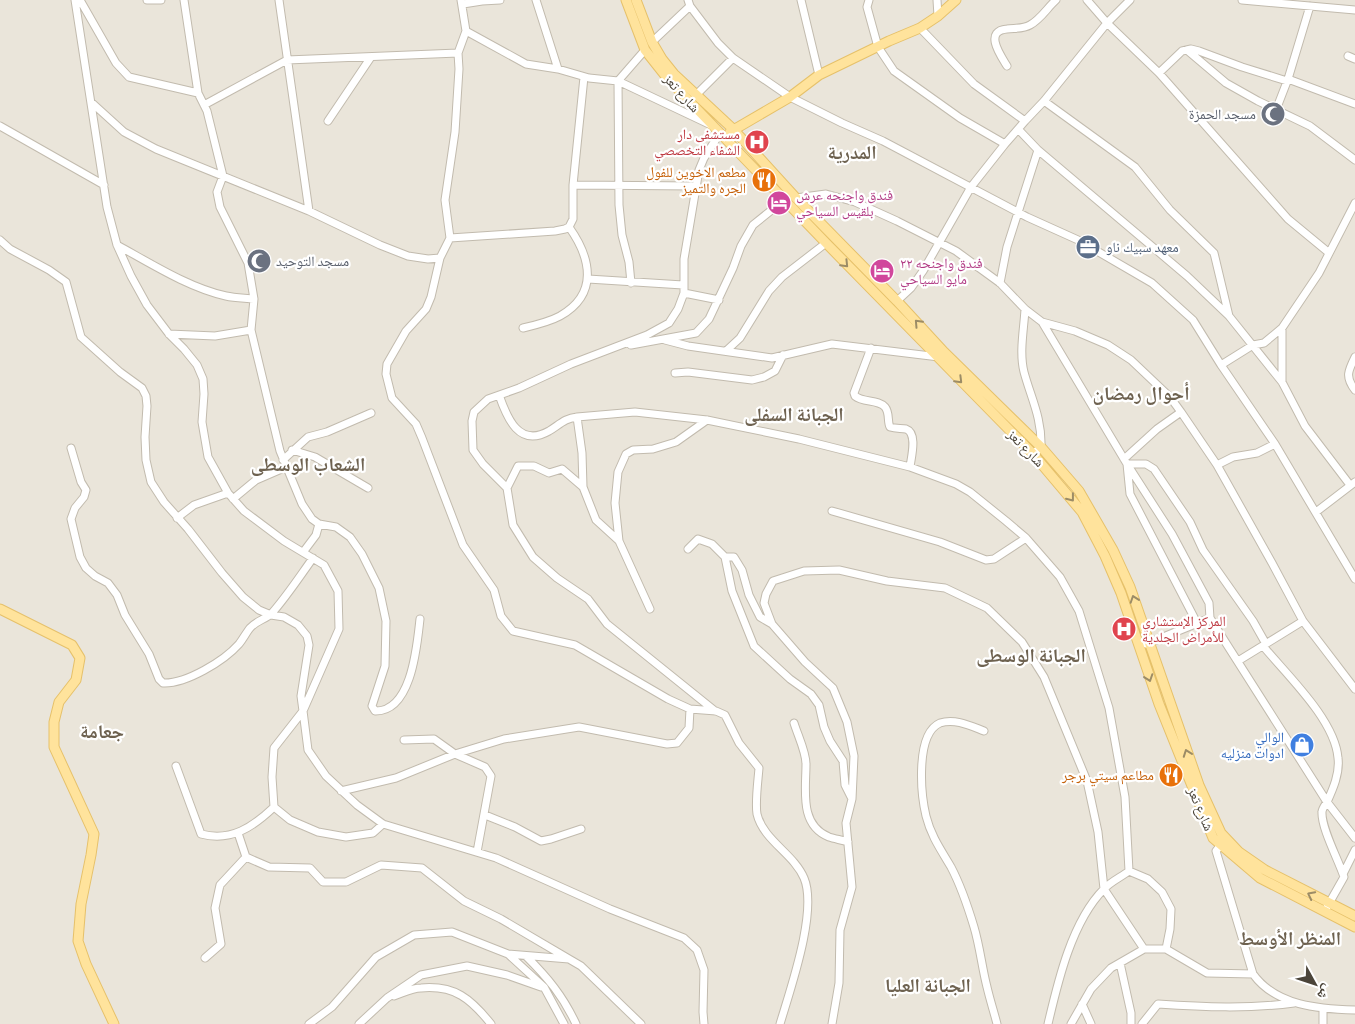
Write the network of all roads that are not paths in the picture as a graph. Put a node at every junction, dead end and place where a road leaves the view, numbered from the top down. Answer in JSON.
{"nodes":[{"id":1,"x":75,"y":0,"type":"edge"},
{"id":2,"x":80,"y":0,"type":"edge"},
{"id":3,"x":147,"y":0,"type":"edge"},
{"id":4,"x":161,"y":0,"type":"edge"},
{"id":5,"x":184,"y":0,"type":"edge"},
{"id":6,"x":279,"y":0,"type":"edge"},
{"id":7,"x":500,"y":0,"type":"edge"},
{"id":8,"x":536,"y":0,"type":"edge"},
{"id":9,"x":626,"y":0,"type":"edge"},
{"id":10,"x":636,"y":0,"type":"edge"},
{"id":11,"x":800,"y":0,"type":"edge"},
{"id":12,"x":868,"y":0,"type":"edge"},
{"id":13,"x":937,"y":0,"type":"edge"},
{"id":14,"x":956,"y":0,"type":"edge"},
{"id":15,"x":1056,"y":0,"type":"edge"},
{"id":16,"x":1087,"y":0,"type":"edge"},
{"id":17,"x":1130,"y":0,"type":"edge"},
{"id":18,"x":1242,"y":0,"type":"edge"},
{"id":19,"x":1261,"y":1,"type":"edge"},
{"id":20,"x":462,"y":2,"type":"edge"},
{"id":21,"x":689,"y":3,"type":"edge"},
{"id":22,"x":1310,"y":6,"type":"junction"},
{"id":23,"x":1355,"y":10,"type":"edge"},
{"id":24,"x":938,"y":16,"type":"junction"},
{"id":25,"x":1107,"y":23,"type":"junction"},
{"id":26,"x":920,"y":28,"type":"junction"},
{"id":27,"x":466,"y":31,"type":"junction"},
{"id":28,"x":652,"y":42,"type":"junction"},
{"id":29,"x":878,"y":46,"type":"junction"},
{"id":30,"x":645,"y":50,"type":"junction"},
{"id":31,"x":1187,"y":50,"type":"junction"},
{"id":32,"x":458,"y":53,"type":"junction"},
{"id":33,"x":371,"y":57,"type":"junction"},
{"id":34,"x":733,"y":58,"type":"junction"},
{"id":35,"x":287,"y":60,"type":"junction"},
{"id":36,"x":1007,"y":66,"type":"dead end"},
{"id":37,"x":558,"y":69,"type":"junction"},
{"id":38,"x":1159,"y":74,"type":"junction"},
{"id":39,"x":819,"y":75,"type":"junction"},
{"id":40,"x":584,"y":77,"type":"junction"},
{"id":41,"x":1288,"y":80,"type":"junction"},
{"id":42,"x":618,"y":81,"type":"junction"},
{"id":43,"x":198,"y":93,"type":"junction"},
{"id":44,"x":696,"y":95,"type":"junction"},
{"id":45,"x":790,"y":97,"type":"junction"},
{"id":46,"x":91,"y":102,"type":"junction"},
{"id":47,"x":1044,"y":102,"type":"junction"},
{"id":48,"x":1355,"y":104,"type":"edge"},
{"id":49,"x":204,"y":105,"type":"junction"},
{"id":50,"x":1276,"y":110,"type":"junction"},
{"id":51,"x":1025,"y":120,"type":"junction"},
{"id":52,"x":328,"y":121,"type":"dead end"},
{"id":53,"x":712,"y":125,"type":"junction"},
{"id":54,"x":0,"y":126,"type":"edge"},
{"id":55,"x":733,"y":129,"type":"junction"},
{"id":56,"x":1018,"y":129,"type":"junction"},
{"id":57,"x":722,"y":135,"type":"junction"},
{"id":58,"x":1004,"y":144,"type":"junction"},
{"id":59,"x":1038,"y":150,"type":"junction"},
{"id":60,"x":1355,"y":160,"type":"edge"},
{"id":61,"x":223,"y":176,"type":"junction"},
{"id":62,"x":104,"y":185,"type":"junction"},
{"id":63,"x":573,"y":185,"type":"junction"},
{"id":64,"x":619,"y":185,"type":"junction"},
{"id":65,"x":696,"y":186,"type":"junction"},
{"id":66,"x":971,"y":187,"type":"junction"},
{"id":67,"x":796,"y":198,"type":"junction"},
{"id":68,"x":784,"y":200,"type":"junction"},
{"id":69,"x":1355,"y":203,"type":"edge"},
{"id":70,"x":309,"y":211,"type":"junction"},
{"id":71,"x":1018,"y":211,"type":"junction"},
{"id":72,"x":569,"y":227,"type":"junction"},
{"id":73,"x":450,"y":238,"type":"junction"},
{"id":74,"x":0,"y":240,"type":"edge"},
{"id":75,"x":940,"y":242,"type":"junction"},
{"id":76,"x":826,"y":243,"type":"junction"},
{"id":77,"x":117,"y":245,"type":"junction"},
{"id":78,"x":1328,"y":252,"type":"junction"},
{"id":79,"x":440,"y":258,"type":"junction"},
{"id":80,"x":588,"y":279,"type":"junction"},
{"id":81,"x":631,"y":283,"type":"junction"},
{"id":82,"x":1000,"y":283,"type":"junction"},
{"id":83,"x":684,"y":289,"type":"junction"},
{"id":84,"x":254,"y":299,"type":"junction"},
{"id":85,"x":719,"y":300,"type":"junction"},
{"id":86,"x":897,"y":301,"type":"junction"},
{"id":87,"x":1025,"y":309,"type":"junction"},
{"id":88,"x":1229,"y":316,"type":"junction"},
{"id":89,"x":1042,"y":322,"type":"junction"},
{"id":90,"x":523,"y":328,"type":"dead end"},
{"id":91,"x":1282,"y":328,"type":"junction"},
{"id":92,"x":251,"y":330,"type":"junction"},
{"id":93,"x":168,"y":334,"type":"junction"},
{"id":94,"x":665,"y":340,"type":"junction"},
{"id":95,"x":1253,"y":345,"type":"junction"},
{"id":96,"x":617,"y":347,"type":"junction"},
{"id":97,"x":871,"y":348,"type":"junction"},
{"id":98,"x":726,"y":351,"type":"junction"},
{"id":99,"x":783,"y":355,"type":"junction"},
{"id":100,"x":941,"y":355,"type":"junction"},
{"id":101,"x":1355,"y":357,"type":"edge"},
{"id":102,"x":1221,"y":365,"type":"junction"},
{"id":103,"x":675,"y":373,"type":"dead end"},
{"id":104,"x":1282,"y":382,"type":"junction"},
{"id":105,"x":1355,"y":390,"type":"edge"},
{"id":106,"x":499,"y":395,"type":"junction"},
{"id":107,"x":1181,"y":412,"type":"junction"},
{"id":108,"x":371,"y":413,"type":"dead end"},
{"id":109,"x":576,"y":417,"type":"junction"},
{"id":110,"x":707,"y":420,"type":"junction"},
{"id":111,"x":1275,"y":444,"type":"junction"},
{"id":112,"x":1040,"y":447,"type":"junction"},
{"id":113,"x":71,"y":448,"type":"dead end"},
{"id":114,"x":292,"y":450,"type":"junction"},
{"id":115,"x":1033,"y":454,"type":"junction"},
{"id":116,"x":1125,"y":461,"type":"junction"},
{"id":117,"x":284,"y":463,"type":"junction"},
{"id":118,"x":1217,"y":465,"type":"junction"},
{"id":119,"x":910,"y":467,"type":"junction"},
{"id":120,"x":1352,"y":484,"type":"edge"},
{"id":121,"x":583,"y":487,"type":"junction"},
{"id":122,"x":368,"y":488,"type":"dead end"},
{"id":123,"x":507,"y":488,"type":"junction"},
{"id":124,"x":231,"y":496,"type":"junction"},
{"id":125,"x":832,"y":511,"type":"dead end"},
{"id":126,"x":1316,"y":512,"type":"junction"},
{"id":127,"x":177,"y":518,"type":"junction"},
{"id":128,"x":319,"y":524,"type":"junction"},
{"id":129,"x":1026,"y":538,"type":"junction"},
{"id":130,"x":619,"y":542,"type":"junction"},
{"id":131,"x":688,"y":548,"type":"dead end"},
{"id":132,"x":304,"y":551,"type":"junction"},
{"id":133,"x":726,"y":557,"type":"junction"},
{"id":134,"x":313,"y":558,"type":"junction"},
{"id":135,"x":1355,"y":579,"type":"edge"},
{"id":136,"x":0,"y":609,"type":"edge"},
{"id":137,"x":650,"y":609,"type":"dead end"},
{"id":138,"x":271,"y":615,"type":"junction"},
{"id":139,"x":1210,"y":618,"type":"junction"},
{"id":140,"x":420,"y":619,"type":"dead end"},
{"id":141,"x":1303,"y":622,"type":"junction"},
{"id":142,"x":1197,"y":623,"type":"junction"},
{"id":143,"x":772,"y":624,"type":"junction"},
{"id":144,"x":1150,"y":643,"type":"junction"},
{"id":145,"x":1264,"y":645,"type":"junction"},
{"id":146,"x":1138,"y":646,"type":"junction"},
{"id":147,"x":1238,"y":661,"type":"junction"},
{"id":148,"x":1355,"y":689,"type":"edge"},
{"id":149,"x":690,"y":709,"type":"junction"},
{"id":150,"x":303,"y":711,"type":"junction"},
{"id":151,"x":716,"y":711,"type":"junction"},
{"id":152,"x":794,"y":724,"type":"dead end"},
{"id":153,"x":984,"y":731,"type":"dead end"},
{"id":154,"x":404,"y":740,"type":"dead end"},
{"id":155,"x":455,"y":754,"type":"junction"},
{"id":156,"x":176,"y":766,"type":"dead end"},
{"id":157,"x":341,"y":790,"type":"junction"},
{"id":158,"x":852,"y":799,"type":"junction"},
{"id":159,"x":1327,"y":802,"type":"junction"},
{"id":160,"x":274,"y":807,"type":"junction"},
{"id":161,"x":485,"y":815,"type":"junction"},
{"id":162,"x":383,"y":824,"type":"junction"},
{"id":163,"x":581,"y":829,"type":"dead end"},
{"id":164,"x":238,"y":833,"type":"junction"},
{"id":165,"x":1355,"y":838,"type":"edge"},
{"id":166,"x":848,"y":842,"type":"junction"},
{"id":167,"x":1223,"y":842,"type":"junction"},
{"id":168,"x":1355,"y":850,"type":"edge"},
{"id":169,"x":477,"y":852,"type":"junction"},
{"id":170,"x":246,"y":857,"type":"junction"},
{"id":171,"x":1129,"y":871,"type":"junction"},
{"id":172,"x":1343,"y":874,"type":"junction"},
{"id":173,"x":1104,"y":889,"type":"junction"},
{"id":174,"x":1327,"y":908,"type":"junction"},
{"id":175,"x":1355,"y":916,"type":"edge"},
{"id":176,"x":1355,"y":927,"type":"edge"},
{"id":177,"x":1144,"y":949,"type":"junction"},
{"id":178,"x":1166,"y":949,"type":"junction"},
{"id":179,"x":508,"y":954,"type":"junction"},
{"id":180,"x":526,"y":956,"type":"junction"},
{"id":181,"x":205,"y":958,"type":"dead end"},
{"id":182,"x":569,"y":959,"type":"junction"},
{"id":183,"x":1120,"y":963,"type":"junction"},
{"id":184,"x":1254,"y":974,"type":"junction"},
{"id":185,"x":544,"y":987,"type":"junction"},
{"id":186,"x":387,"y":998,"type":"junction"},
{"id":187,"x":1296,"y":1003,"type":"junction"},
{"id":188,"x":1082,"y":1004,"type":"junction"},
{"id":189,"x":1323,"y":1009,"type":"junction"},
{"id":190,"x":1355,"y":1010,"type":"edge"},
{"id":191,"x":114,"y":1024,"type":"edge"},
{"id":192,"x":309,"y":1024,"type":"edge"},
{"id":193,"x":359,"y":1024,"type":"edge"},
{"id":194,"x":491,"y":1024,"type":"edge"},
{"id":195,"x":564,"y":1024,"type":"edge"},
{"id":196,"x":576,"y":1024,"type":"edge"},
{"id":197,"x":641,"y":1024,"type":"edge"},
{"id":198,"x":704,"y":1024,"type":"edge"},
{"id":199,"x":780,"y":1024,"type":"edge"},
{"id":200,"x":832,"y":1024,"type":"edge"},
{"id":201,"x":997,"y":1024,"type":"edge"},
{"id":202,"x":1048,"y":1024,"type":"edge"},
{"id":203,"x":1071,"y":1024,"type":"edge"},
{"id":204,"x":1091,"y":1024,"type":"edge"},
{"id":205,"x":1131,"y":1024,"type":"edge"},
{"id":206,"x":1142,"y":1024,"type":"edge"},
{"id":207,"x":1323,"y":1024,"type":"edge"}],
"edges":[{"from":1,"to":46,"type":"street"},
{"from":2,"to":43,"type":"street"},
{"from":3,"to":4,"type":"street"},
{"from":5,"to":43,"type":"street"},
{"from":6,"to":35,"type":"street"},
{"from":7,"to":20,"type":"street"},
{"from":8,"to":37,"type":"street"},
{"from":9,"to":30,"type":"main road","name":"شارع تعز"},
{"from":10,"to":28,"type":"main road","name":"شارع تعز"},
{"from":11,"to":39,"type":"street"},
{"from":12,"to":29,"type":"street"},
{"from":13,"to":24,"type":"street"},
{"from":14,"to":24,"type":"main road"},
{"from":15,"to":36,"type":"street"},
{"from":16,"to":25,"type":"street"},
{"from":17,"to":25,"type":"street"},
{"from":18,"to":19,"type":"street"},
{"from":19,"to":22,"type":"street"},
{"from":20,"to":27,"type":"street"},
{"from":21,"to":28,"type":"street"},
{"from":21,"to":34,"type":"street"},
{"from":22,"to":23,"type":"street"},
{"from":22,"to":41,"type":"street"},
{"from":24,"to":26,"type":"main road"},
{"from":25,"to":38,"type":"street"},
{"from":25,"to":47,"type":"street"},
{"from":26,"to":29,"type":"main road"},
{"from":26,"to":51,"type":"street"},
{"from":27,"to":32,"type":"street"},
{"from":27,"to":37,"type":"street"},
{"from":28,"to":44,"type":"main road","name":"شارع تعز"},
{"from":29,"to":39,"type":"main road"},
{"from":29,"to":58,"type":"street"},
{"from":30,"to":42,"type":"street"},
{"from":30,"to":53,"type":"main road","name":"شارع تعز"},
{"from":31,"to":38,"type":"street"},
{"from":31,"to":41,"type":"street"},
{"from":31,"to":50,"type":"street"},
{"from":32,"to":33,"type":"street"},
{"from":32,"to":73,"type":"street"},
{"from":33,"to":35,"type":"street"},
{"from":33,"to":52,"type":"street"},
{"from":34,"to":44,"type":"street"},
{"from":34,"to":45,"type":"street"},
{"from":35,"to":49,"type":"street"},
{"from":35,"to":70,"type":"street"},
{"from":37,"to":40,"type":"street"},
{"from":38,"to":78,"type":"street"},
{"from":39,"to":45,"type":"main road"},
{"from":40,"to":42,"type":"street"},
{"from":40,"to":63,"type":"street"},
{"from":41,"to":48,"type":"street"},
{"from":41,"to":50,"type":"street"},
{"from":42,"to":53,"type":"street"},
{"from":42,"to":64,"type":"street"},
{"from":43,"to":49,"type":"street"},
{"from":44,"to":55,"type":"main road","name":"شارع تعز"},
{"from":45,"to":55,"type":"main road"},
{"from":45,"to":66,"type":"street"},
{"from":46,"to":61,"type":"street"},
{"from":46,"to":62,"type":"street"},
{"from":47,"to":51,"type":"street"},
{"from":47,"to":88,"type":"street"},
{"from":49,"to":61,"type":"street"},
{"from":50,"to":60,"type":"street"},
{"from":51,"to":56,"type":"street"},
{"from":53,"to":57,"type":"main road","name":"شارع تعز"},
{"from":54,"to":62,"type":"street"},
{"from":55,"to":57,"type":"main road"},
{"from":55,"to":67,"type":"main road","name":"شارع تعز"},
{"from":56,"to":58,"type":"street"},
{"from":56,"to":59,"type":"street"},
{"from":57,"to":65,"type":"street"},
{"from":57,"to":68,"type":"main road","name":"شارع تعز"},
{"from":58,"to":66,"type":"street"},
{"from":59,"to":71,"type":"street"},
{"from":59,"to":88,"type":"street"},
{"from":61,"to":70,"type":"street"},
{"from":61,"to":84,"type":"street"},
{"from":62,"to":77,"type":"street"},
{"from":63,"to":64,"type":"street"},
{"from":63,"to":72,"type":"street"},
{"from":64,"to":65,"type":"street"},
{"from":64,"to":81,"type":"street"},
{"from":65,"to":83,"type":"street"},
{"from":66,"to":71,"type":"street"},
{"from":66,"to":75,"type":"street"},
{"from":67,"to":75,"type":"street"},
{"from":67,"to":86,"type":"main road","name":"شارع تعز"},
{"from":68,"to":76,"type":"main road","name":"شارع تعز"},
{"from":68,"to":85,"type":"street"},
{"from":69,"to":78,"type":"street"},
{"from":70,"to":79,"type":"street"},
{"from":71,"to":82,"type":"street"},
{"from":71,"to":102,"type":"street"},
{"from":72,"to":73,"type":"street"},
{"from":72,"to":80,"type":"street"},
{"from":73,"to":79,"type":"street"},
{"from":74,"to":127,"type":"street"},
{"from":75,"to":82,"type":"street"},
{"from":75,"to":86,"type":"street"},
{"from":76,"to":98,"type":"street"},
{"from":76,"to":100,"type":"main road","name":"شارع تعز","one_way":true},
{"from":77,"to":84,"type":"street"},
{"from":77,"to":93,"type":"street"},
{"from":78,"to":91,"type":"street"},
{"from":79,"to":149,"type":"street"},
{"from":80,"to":81,"type":"street"},
{"from":80,"to":90,"type":"street"},
{"from":81,"to":83,"type":"street"},
{"from":82,"to":87,"type":"street"},
{"from":83,"to":85,"type":"street"},
{"from":83,"to":96,"type":"street"},
{"from":84,"to":92,"type":"street"},
{"from":85,"to":94,"type":"street"},
{"from":100,"to":86,"type":"main road","name":"شارع تعز","one_way":true},
{"from":87,"to":89,"type":"street"},
{"from":87,"to":112,"type":"street"},
{"from":88,"to":95,"type":"street"},
{"from":89,"to":107,"type":"street"},
{"from":89,"to":116,"type":"street"},
{"from":91,"to":95,"type":"street"},
{"from":91,"to":104,"type":"street"},
{"from":92,"to":93,"type":"street"},
{"from":92,"to":117,"type":"street"},
{"from":93,"to":124,"type":"street"},
{"from":94,"to":96,"type":"street"},
{"from":94,"to":98,"type":"street"},
{"from":95,"to":102,"type":"street"},
{"from":95,"to":104,"type":"street"},
{"from":96,"to":106,"type":"street"},
{"from":97,"to":99,"type":"street"},
{"from":97,"to":100,"type":"street"},
{"from":97,"to":119,"type":"street"},
{"from":98,"to":99,"type":"street"},
{"from":99,"to":103,"type":"street"},
{"from":100,"to":112,"type":"main road","name":"شارع تعز"},
{"from":100,"to":115,"type":"main road","name":"شارع تعز","one_way":true},
{"from":101,"to":105,"type":"street"},
{"from":102,"to":111,"type":"street"},
{"from":104,"to":120,"type":"street"},
{"from":106,"to":109,"type":"street"},
{"from":106,"to":123,"type":"street"},
{"from":107,"to":116,"type":"street"},
{"from":107,"to":118,"type":"street"},
{"from":108,"to":114,"type":"street"},
{"from":109,"to":110,"type":"street"},
{"from":109,"to":121,"type":"street"},
{"from":110,"to":119,"type":"street"},
{"from":110,"to":130,"type":"street"},
{"from":111,"to":118,"type":"street"},
{"from":111,"to":126,"type":"street"},
{"from":112,"to":115,"type":"street"},
{"from":144,"to":112,"type":"main road","name":"شارع تعز","one_way":true},
{"from":113,"to":138,"type":"street"},
{"from":114,"to":117,"type":"street"},
{"from":114,"to":122,"type":"street"},
{"from":115,"to":146,"type":"main road","name":"شارع تعز","one_way":true},
{"from":116,"to":139,"type":"street"},
{"from":116,"to":142,"type":"street"},
{"from":116,"to":145,"type":"street"},
{"from":117,"to":124,"type":"street"},
{"from":117,"to":128,"type":"street"},
{"from":118,"to":141,"type":"street"},
{"from":119,"to":129,"type":"street"},
{"from":120,"to":126,"type":"street"},
{"from":121,"to":123,"type":"street"},
{"from":121,"to":130,"type":"street"},
{"from":123,"to":151,"type":"street"},
{"from":124,"to":127,"type":"street"},
{"from":124,"to":132,"type":"street"},
{"from":125,"to":129,"type":"street"},
{"from":126,"to":135,"type":"street"},
{"from":127,"to":138,"type":"street"},
{"from":128,"to":132,"type":"street"},
{"from":128,"to":140,"type":"street"},
{"from":129,"to":171,"type":"street"},
{"from":130,"to":137,"type":"street"},
{"from":131,"to":133,"type":"street"},
{"from":132,"to":134,"type":"street"},
{"from":133,"to":143,"type":"street"},
{"from":133,"to":158,"type":"street"},
{"from":134,"to":138,"type":"street"},
{"from":134,"to":150,"type":"street"},
{"from":136,"to":191,"type":"main road"},
{"from":138,"to":150,"type":"street"},
{"from":139,"to":142,"type":"street"},
{"from":139,"to":147,"type":"street"},
{"from":141,"to":145,"type":"street"},
{"from":141,"to":148,"type":"street"},
{"from":142,"to":144,"type":"street"},
{"from":143,"to":158,"type":"street"},
{"from":143,"to":173,"type":"street"},
{"from":144,"to":146,"type":"street"},
{"from":167,"to":144,"type":"main road","name":"شارع تعز","one_way":true},
{"from":145,"to":147,"type":"street"},
{"from":145,"to":159,"type":"street"},
{"from":146,"to":167,"type":"main road","name":"شارع تعز","one_way":true},
{"from":147,"to":159,"type":"street"},
{"from":149,"to":151,"type":"street"},
{"from":149,"to":155,"type":"street"},
{"from":150,"to":157,"type":"street"},
{"from":150,"to":160,"type":"street"},
{"from":151,"to":199,"type":"street"},
{"from":152,"to":166,"type":"street"},
{"from":153,"to":201,"type":"street"},
{"from":154,"to":155,"type":"street"},
{"from":155,"to":157,"type":"street"},
{"from":155,"to":161,"type":"street"},
{"from":156,"to":164,"type":"street"},
{"from":157,"to":162,"type":"street"},
{"from":158,"to":166,"type":"street"},
{"from":159,"to":165,"type":"street"},
{"from":159,"to":172,"type":"street"},
{"from":160,"to":162,"type":"street"},
{"from":160,"to":164,"type":"street"},
{"from":161,"to":163,"type":"street"},
{"from":161,"to":169,"type":"street"},
{"from":162,"to":169,"type":"street"},
{"from":164,"to":170,"type":"street"},
{"from":166,"to":200,"type":"street"},
{"from":167,"to":174,"type":"main road","name":"شارع تعز"},
{"from":167,"to":184,"type":"street"},
{"from":168,"to":172,"type":"street"},
{"from":169,"to":198,"type":"street"},
{"from":170,"to":181,"type":"street"},
{"from":170,"to":182,"type":"street"},
{"from":171,"to":173,"type":"street"},
{"from":171,"to":178,"type":"street"},
{"from":172,"to":174,"type":"street"},
{"from":173,"to":177,"type":"street"},
{"from":173,"to":202,"type":"street"},
{"from":174,"to":175,"type":"main road","name":"شارع تعز"},
{"from":174,"to":176,"type":"main road","name":"شارع تعز"},
{"from":177,"to":178,"type":"street"},
{"from":177,"to":183,"type":"street"},
{"from":178,"to":184,"type":"street"},
{"from":179,"to":180,"type":"street"},
{"from":179,"to":185,"type":"street"},
{"from":179,"to":192,"type":"street"},
{"from":180,"to":182,"type":"street"},
{"from":180,"to":196,"type":"street"},
{"from":182,"to":197,"type":"street"},
{"from":183,"to":188,"type":"street"},
{"from":183,"to":205,"type":"street"},
{"from":184,"to":187,"type":"street"},
{"from":185,"to":186,"type":"street"},
{"from":185,"to":195,"type":"street"},
{"from":186,"to":193,"type":"street"},
{"from":186,"to":194,"type":"street"},
{"from":187,"to":189,"type":"street"},
{"from":187,"to":206,"type":"street"},
{"from":188,"to":203,"type":"street"},
{"from":188,"to":204,"type":"street"},
{"from":189,"to":190,"type":"street"},
{"from":189,"to":207,"type":"street"}]}
